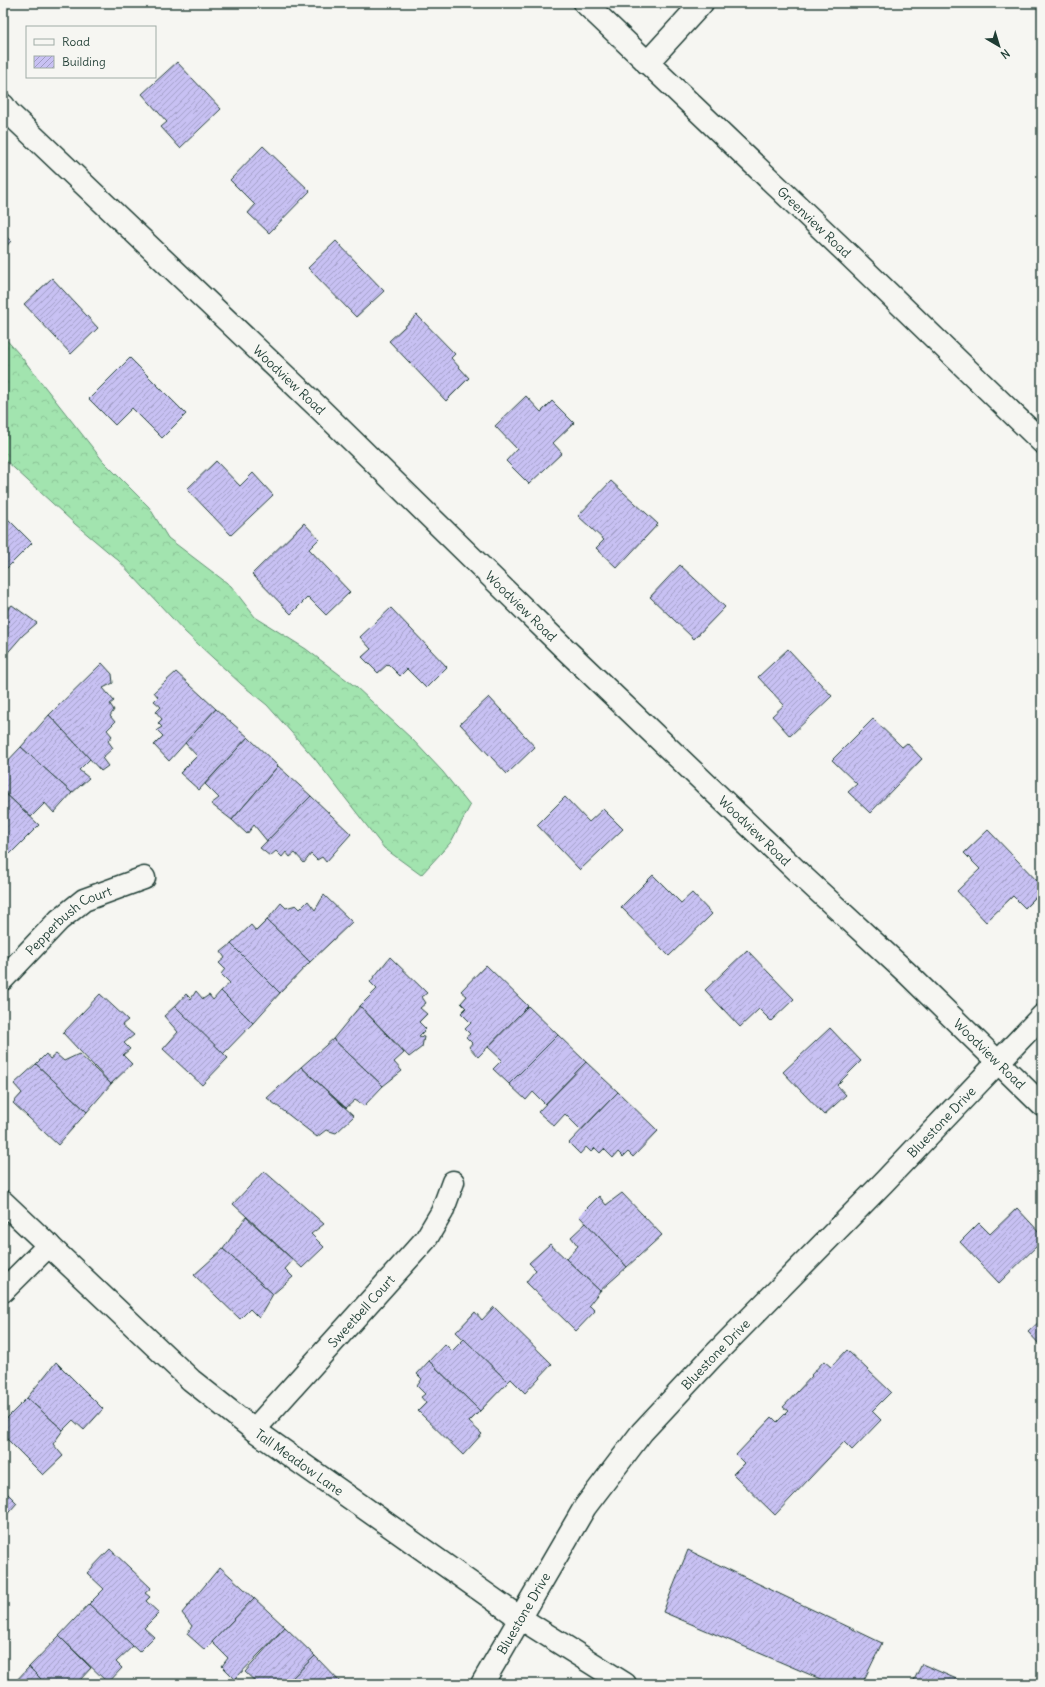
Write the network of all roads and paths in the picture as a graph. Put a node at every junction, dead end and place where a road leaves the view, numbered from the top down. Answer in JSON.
{"nodes":[{"id":1,"x":584,"y":3,"type":"edge"},
{"id":2,"x":702,"y":3,"type":"edge"},
{"id":3,"x":647,"y":63,"type":"junction"},
{"id":4,"x":3,"y":105,"type":"edge"},
{"id":5,"x":1042,"y":442,"type":"edge"},
{"id":6,"x":144,"y":878,"type":"dead end"},
{"id":7,"x":3,"y":979,"type":"edge"},
{"id":8,"x":1042,"y":1016,"type":"edge"},
{"id":9,"x":997,"y":1062,"type":"junction"},
{"id":10,"x":1042,"y":1105,"type":"edge"},
{"id":11,"x":453,"y":1182,"type":"dead end"},
{"id":12,"x":3,"y":1202,"type":"edge"},
{"id":13,"x":49,"y":1245,"type":"junction"},
{"id":14,"x":3,"y":1291,"type":"edge"},
{"id":15,"x":254,"y":1430,"type":"junction"},
{"id":16,"x":520,"y":1618,"type":"junction"},
{"id":17,"x":482,"y":1684,"type":"edge"},
{"id":18,"x":625,"y":1684,"type":"edge"}],
"edges":[{"from":1,"to":3,"type":"street","name":"Greenview Road"},
{"from":2,"to":3,"type":"street"},
{"from":3,"to":5,"type":"street","name":"Greenview Road"},
{"from":4,"to":9,"type":"street","name":"Woodview Road"},
{"from":6,"to":7,"type":"street","name":"Pepperbush Court"},
{"from":8,"to":9,"type":"street","name":"Bluestone Drive"},
{"from":9,"to":10,"type":"street","name":"Woodview Road"},
{"from":9,"to":16,"type":"street","name":"Bluestone Drive"},
{"from":11,"to":15,"type":"street","name":"Sweetbell Court"},
{"from":12,"to":13,"type":"street","name":"Tall Meadow Lane"},
{"from":13,"to":14,"type":"street"},
{"from":13,"to":15,"type":"street","name":"Tall Meadow Lane"},
{"from":15,"to":16,"type":"street","name":"Tall Meadow Lane"},
{"from":16,"to":17,"type":"street","name":"Bluestone Drive"},
{"from":16,"to":18,"type":"street","name":"Tall Meadow Lane"}]}
